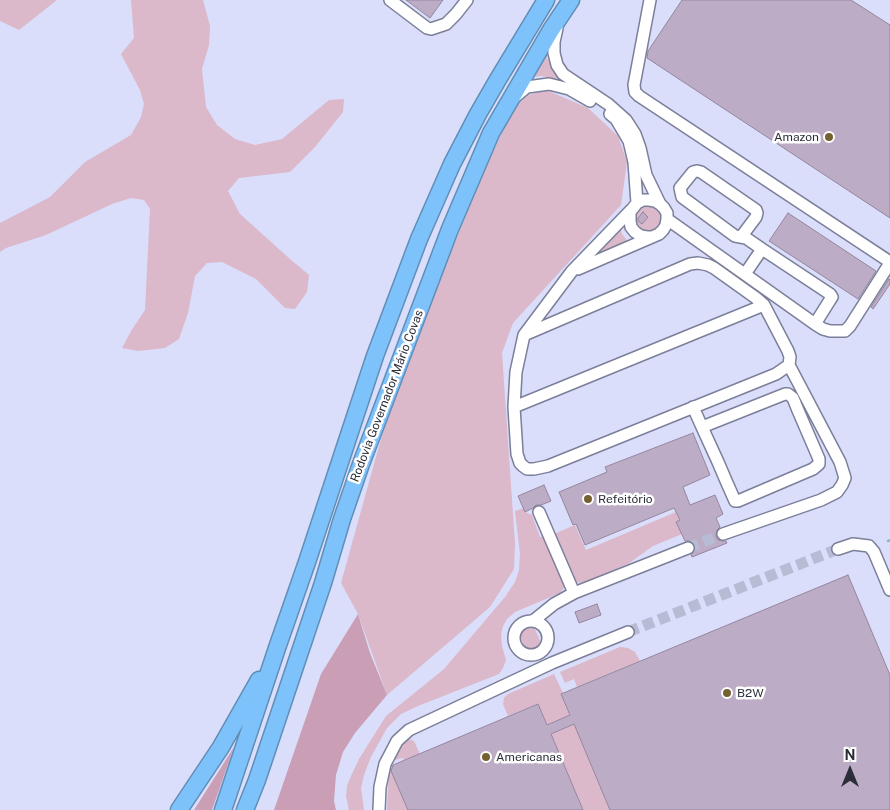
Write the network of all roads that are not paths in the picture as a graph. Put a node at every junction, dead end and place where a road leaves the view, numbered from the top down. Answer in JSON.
{"nodes":[{"id":1,"x":390,"y":0,"type":"edge"},
{"id":2,"x":467,"y":0,"type":"edge"},
{"id":3,"x":546,"y":0,"type":"edge"},
{"id":4,"x":571,"y":0,"type":"edge"},
{"id":5,"x":650,"y":0,"type":"edge"},
{"id":6,"x":558,"y":20,"type":"junction"},
{"id":7,"x":510,"y":100,"type":"junction"},
{"id":8,"x":660,"y":204,"type":"junction"},
{"id":9,"x":634,"y":207,"type":"junction"},
{"id":10,"x":667,"y":219,"type":"junction"},
{"id":11,"x":654,"y":236,"type":"junction"},
{"id":12,"x":741,"y":237,"type":"junction"},
{"id":13,"x":762,"y":248,"type":"junction"},
{"id":14,"x":890,"y":262,"type":"edge"},
{"id":15,"x":572,"y":271,"type":"junction"},
{"id":16,"x":745,"y":274,"type":"junction"},
{"id":17,"x":764,"y":305,"type":"junction"},
{"id":18,"x":815,"y":324,"type":"junction"},
{"id":19,"x":524,"y":335,"type":"junction"},
{"id":20,"x":790,"y":365,"type":"junction"},
{"id":21,"x":514,"y":407,"type":"junction"},
{"id":22,"x":693,"y":407,"type":"junction"},
{"id":23,"x":702,"y":427,"type":"junction"},
{"id":24,"x":539,"y":512,"type":"dead end"},
{"id":25,"x":723,"y":534,"type":"tunnel mouth"},
{"id":26,"x":688,"y":548,"type":"tunnel mouth"},
{"id":27,"x":838,"y":548,"type":"tunnel mouth"},
{"id":28,"x":890,"y":590,"type":"edge"},
{"id":29,"x":574,"y":593,"type":"junction"},
{"id":30,"x":533,"y":621,"type":"junction"},
{"id":31,"x":628,"y":632,"type":"tunnel mouth"},
{"id":32,"x":277,"y":648,"type":"junction"},
{"id":33,"x":537,"y":654,"type":"junction"},
{"id":34,"x":541,"y":668,"type":"junction"},
{"id":35,"x":179,"y":810,"type":"edge"},
{"id":36,"x":223,"y":810,"type":"edge"},
{"id":37,"x":245,"y":810,"type":"edge"},
{"id":38,"x":379,"y":810,"type":"edge"}],
"edges":[{"from":1,"to":2,"type":"lane"},
{"from":3,"to":32,"type":"highway","name":"Rodovia Governador Mário Covas"},
{"from":4,"to":6,"type":"highway","name":"Rodovia Governador Mário Covas"},
{"from":5,"to":14,"type":"lane"},
{"from":6,"to":7,"type":"highway","name":"Rodovia Governador Mário Covas"},
{"from":6,"to":8,"type":"lane"},
{"from":7,"to":9,"type":"lane"},
{"from":7,"to":37,"type":"highway","name":"Rodovia Governador Mário Covas"},
{"from":8,"to":9,"type":"lane"},
{"from":8,"to":10,"type":"lane"},
{"from":9,"to":11,"type":"lane"},
{"from":9,"to":15,"type":"lane"},
{"from":10,"to":11,"type":"lane"},
{"from":10,"to":16,"type":"lane"},
{"from":11,"to":15,"type":"lane"},
{"from":12,"to":12,"type":"lane"},
{"from":12,"to":13,"type":"lane"},
{"from":13,"to":16,"type":"lane"},
{"from":13,"to":18,"type":"lane"},
{"from":14,"to":18,"type":"lane"},
{"from":15,"to":19,"type":"lane"},
{"from":16,"to":18,"type":"lane"},
{"from":17,"to":19,"type":"lane"},
{"from":17,"to":20,"type":"lane"},
{"from":17,"to":21,"type":"lane"},
{"from":19,"to":21,"type":"lane"},
{"from":20,"to":22,"type":"lane"},
{"from":20,"to":25,"type":"lane"},
{"from":21,"to":22,"type":"lane"},
{"from":22,"to":23,"type":"lane"},
{"from":23,"to":23,"type":"lane"},
{"from":24,"to":29,"type":"lane"},
{"from":26,"to":29,"type":"lane"},
{"from":27,"to":28,"type":"lane"},
{"from":29,"to":30,"type":"lane"},
{"from":30,"to":33,"type":"lane"},
{"from":30,"to":33,"type":"lane"},
{"from":31,"to":34,"type":"lane"},
{"from":32,"to":35,"type":"highway"},
{"from":32,"to":36,"type":"highway","name":"Rodovia Governador Mário Covas"},
{"from":33,"to":34,"type":"lane"},
{"from":34,"to":38,"type":"lane"}]}
